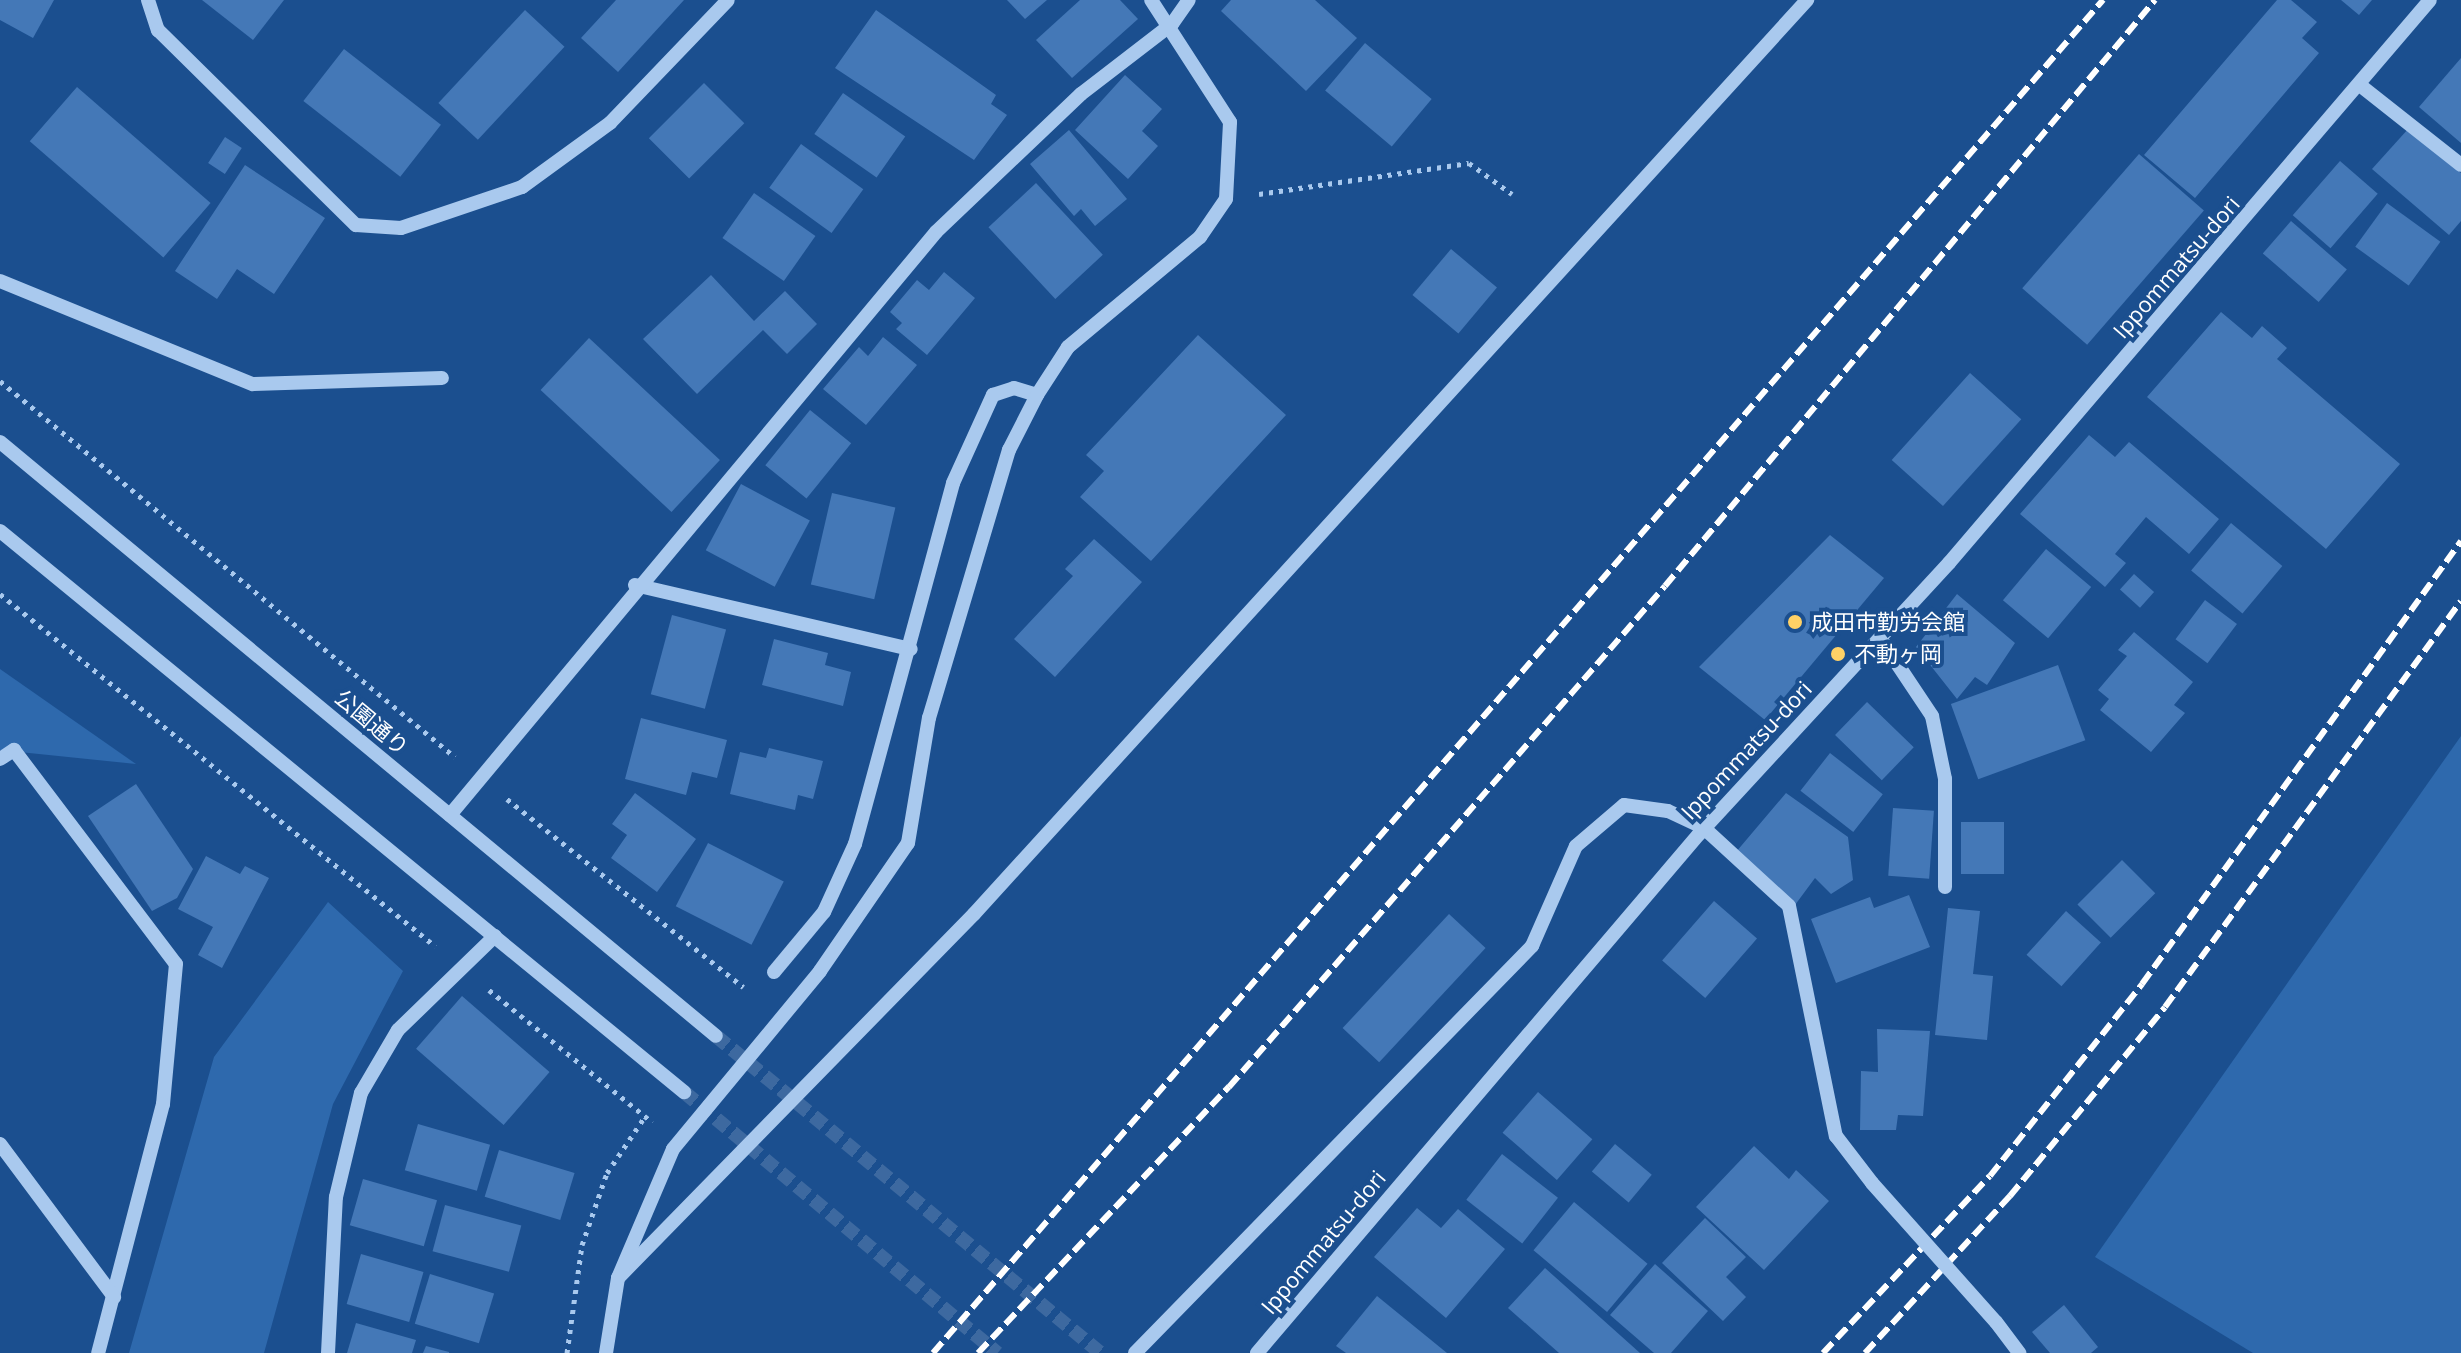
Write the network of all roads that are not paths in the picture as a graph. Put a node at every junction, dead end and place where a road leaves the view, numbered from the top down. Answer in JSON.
{"nodes":[{"id":1,"x":148,"y":0,"type":"edge"},
{"id":2,"x":728,"y":0,"type":"edge"},
{"id":3,"x":1151,"y":0,"type":"edge"},
{"id":4,"x":1189,"y":0,"type":"edge"},
{"id":5,"x":1807,"y":0,"type":"edge"},
{"id":6,"x":2430,"y":0,"type":"edge"},
{"id":7,"x":1172,"y":24,"type":"junction"},
{"id":8,"x":2361,"y":86,"type":"junction"},
{"id":9,"x":2461,"y":165,"type":"edge"},
{"id":10,"x":0,"y":281,"type":"edge"},
{"id":11,"x":442,"y":378,"type":"dead end"},
{"id":12,"x":1037,"y":395,"type":"junction"},
{"id":13,"x":0,"y":442,"type":"edge"},
{"id":14,"x":0,"y":531,"type":"edge"},
{"id":15,"x":635,"y":585,"type":"junction"},
{"id":16,"x":1880,"y":638,"type":"junction"},
{"id":17,"x":911,"y":649,"type":"junction"},
{"id":18,"x":0,"y":759,"type":"edge"},
{"id":19,"x":450,"y":815,"type":"junction"},
{"id":20,"x":1704,"y":828,"type":"junction"},
{"id":21,"x":1945,"y":887,"type":"dead end"},
{"id":22,"x":495,"y":936,"type":"junction"},
{"id":23,"x":774,"y":972,"type":"dead end"},
{"id":24,"x":716,"y":1036,"type":"tunnel mouth"},
{"id":25,"x":684,"y":1092,"type":"tunnel mouth"},
{"id":26,"x":0,"y":1144,"type":"edge"},
{"id":27,"x":618,"y":1278,"type":"junction"},
{"id":28,"x":114,"y":1297,"type":"junction"},
{"id":29,"x":98,"y":1353,"type":"edge"},
{"id":30,"x":328,"y":1353,"type":"edge"},
{"id":31,"x":606,"y":1353,"type":"edge"},
{"id":32,"x":1135,"y":1353,"type":"edge"},
{"id":33,"x":1257,"y":1353,"type":"edge"},
{"id":34,"x":2019,"y":1353,"type":"edge"}],
"edges":[{"from":1,"to":2,"type":"street"},
{"from":3,"to":7,"type":"street"},
{"from":4,"to":7,"type":"street"},
{"from":5,"to":27,"type":"street"},
{"from":6,"to":8,"type":"street","name":"Ippommatsu-dori"},
{"from":7,"to":12,"type":"street"},
{"from":7,"to":15,"type":"street"},
{"from":8,"to":9,"type":"street"},
{"from":8,"to":16,"type":"street","name":"Ippommatsu-dori"},
{"from":10,"to":11,"type":"street"},
{"from":12,"to":17,"type":"street"},
{"from":12,"to":27,"type":"street"},
{"from":13,"to":19,"type":"street","name":"公園通り"},
{"from":14,"to":22,"type":"street"},
{"from":15,"to":17,"type":"street"},
{"from":15,"to":19,"type":"street"},
{"from":16,"to":20,"type":"street","name":"Ippommatsu-dori"},
{"from":16,"to":21,"type":"street"},
{"from":17,"to":23,"type":"street"},
{"from":18,"to":28,"type":"street"},
{"from":19,"to":24,"type":"street","name":"公園通り"},
{"from":20,"to":32,"type":"street"},
{"from":20,"to":33,"type":"street","name":"Ippommatsu-dori"},
{"from":20,"to":34,"type":"street","bridge":true},
{"from":22,"to":25,"type":"street"},
{"from":22,"to":30,"type":"street"},
{"from":26,"to":28,"type":"street"},
{"from":27,"to":31,"type":"street"},
{"from":28,"to":29,"type":"street"}]}
